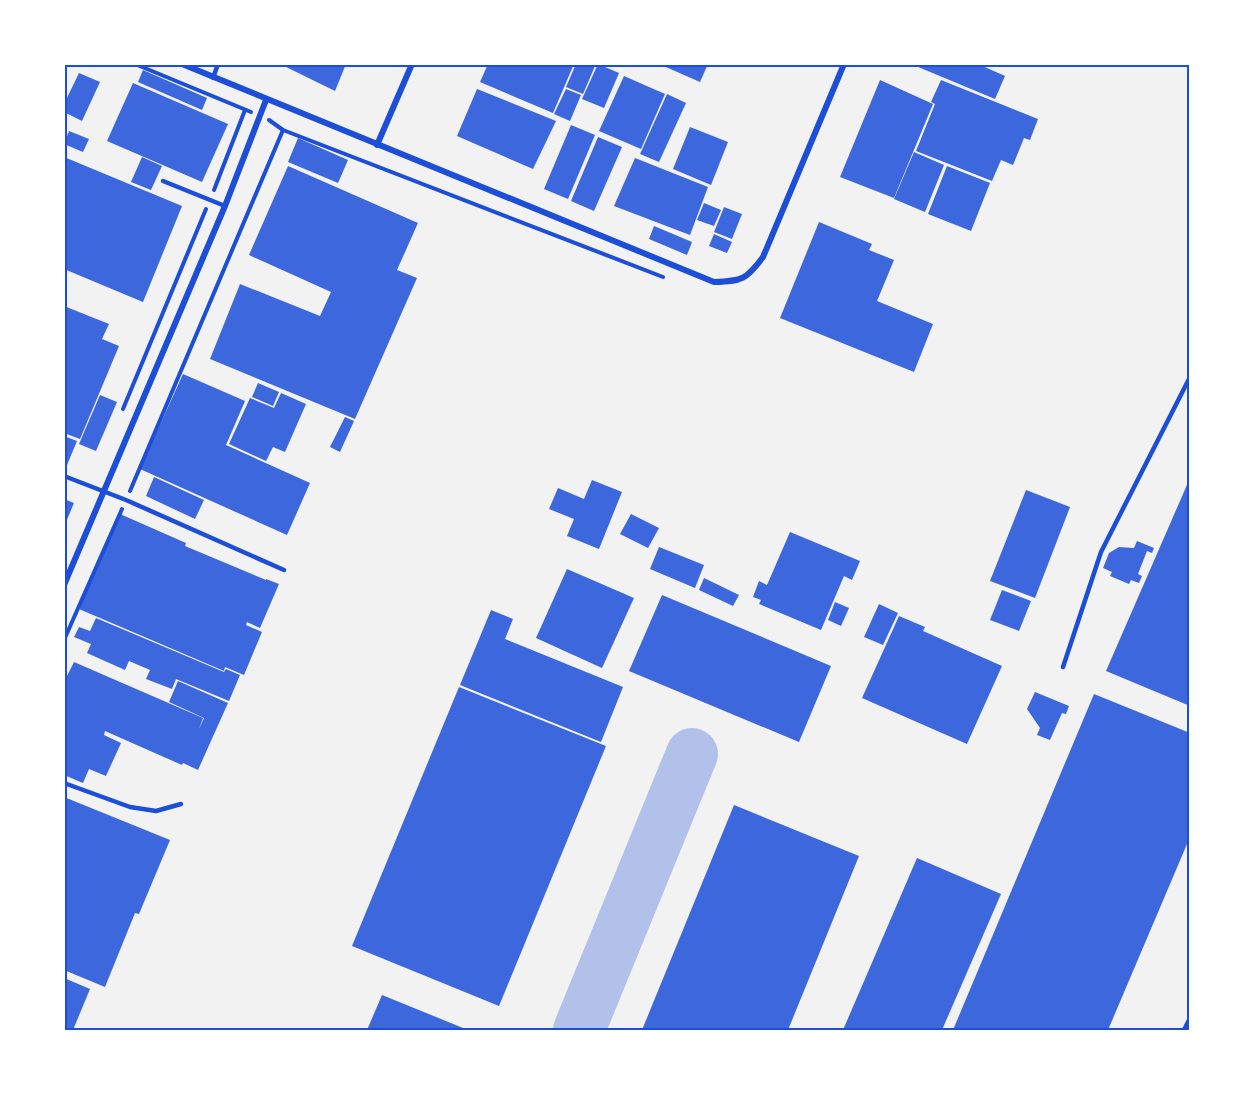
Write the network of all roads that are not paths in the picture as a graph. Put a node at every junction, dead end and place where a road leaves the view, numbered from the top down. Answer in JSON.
{"nodes":[{"id":1,"x":182,"y":64,"type":"edge"},
{"id":2,"x":218,"y":64,"type":"edge"},
{"id":3,"x":412,"y":64,"type":"edge"},
{"id":4,"x":844,"y":64,"type":"edge"},
{"id":5,"x":213,"y":78,"type":"junction"},
{"id":6,"x":267,"y":100,"type":"junction"},
{"id":7,"x":377,"y":145,"type":"junction"},
{"id":8,"x":164,"y":181,"type":"dead end"},
{"id":9,"x":225,"y":206,"type":"junction"},
{"id":10,"x":1190,"y":377,"type":"edge"},
{"id":11,"x":64,"y":476,"type":"edge"},
{"id":12,"x":104,"y":492,"type":"junction"},
{"id":13,"x":284,"y":570,"type":"dead end"},
{"id":14,"x":64,"y":585,"type":"edge"},
{"id":15,"x":1063,"y":667,"type":"dead end"},
{"id":16,"x":64,"y":783,"type":"edge"},
{"id":17,"x":181,"y":804,"type":"dead end"},
{"id":18,"x":1190,"y":1018,"type":"edge"},
{"id":19,"x":1184,"y":1030,"type":"edge"}],
"edges":[{"from":1,"to":5,"type":"street"},
{"from":2,"to":5,"type":"lane"},
{"from":3,"to":7,"type":"street"},
{"from":4,"to":7,"type":"street"},
{"from":5,"to":6,"type":"street"},
{"from":6,"to":7,"type":"street"},
{"from":6,"to":9,"type":"street"},
{"from":8,"to":9,"type":"lane"},
{"from":9,"to":12,"type":"street"},
{"from":10,"to":15,"type":"lane"},
{"from":11,"to":12,"type":"lane"},
{"from":12,"to":13,"type":"lane"},
{"from":12,"to":14,"type":"street"},
{"from":16,"to":17,"type":"lane"},
{"from":18,"to":19,"type":"lane"}]}
